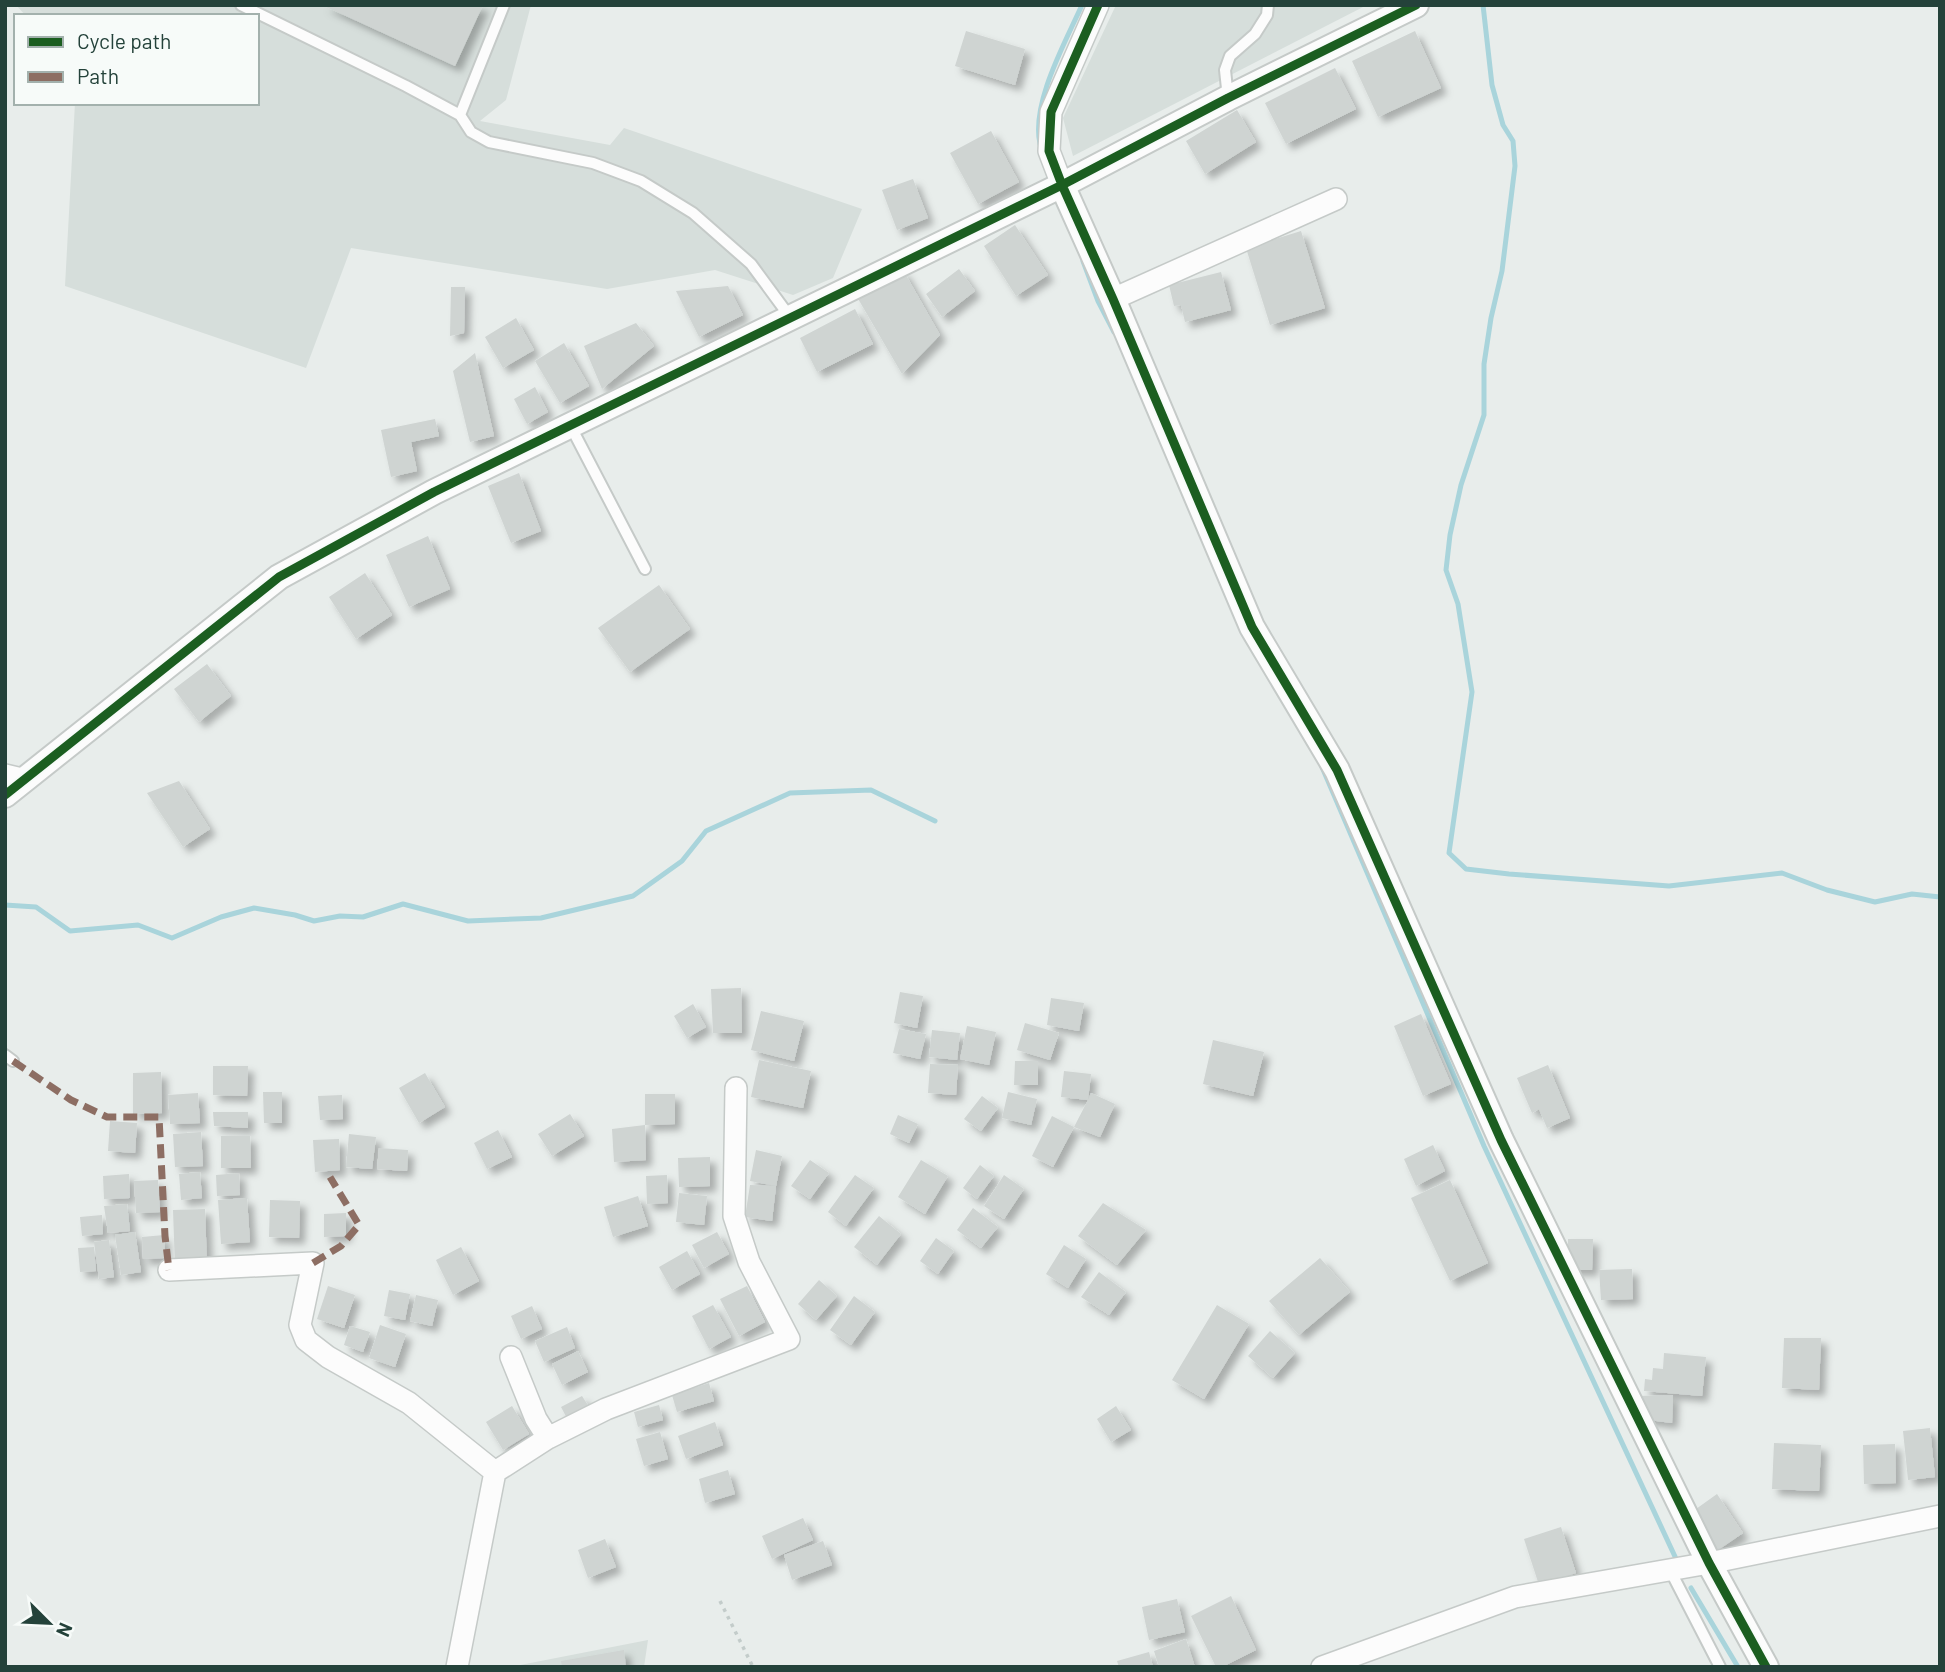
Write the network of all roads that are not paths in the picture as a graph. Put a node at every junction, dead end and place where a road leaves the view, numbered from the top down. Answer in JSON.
{"nodes":[{"id":1,"x":241,"y":5,"type":"edge"},
{"id":2,"x":503,"y":5,"type":"edge"},
{"id":3,"x":1098,"y":5,"type":"edge"},
{"id":4,"x":1268,"y":5,"type":"edge"},
{"id":5,"x":1416,"y":5,"type":"edge"},
{"id":6,"x":1228,"y":97,"type":"junction"},
{"id":7,"x":460,"y":115,"type":"junction"},
{"id":8,"x":1062,"y":185,"type":"junction"},
{"id":9,"x":1336,"y":199,"type":"dead end"},
{"id":10,"x":1113,"y":299,"type":"junction"},
{"id":11,"x":790,"y":317,"type":"junction"},
{"id":12,"x":570,"y":425,"type":"junction"},
{"id":13,"x":645,"y":569,"type":"dead end"},
{"id":14,"x":16,"y":777,"type":"edge"},
{"id":15,"x":5,"y":795,"type":"edge"},
{"id":16,"x":736,"y":1088,"type":"dead end"},
{"id":17,"x":169,"y":1270,"type":"dead end"},
{"id":18,"x":511,"y":1357,"type":"dead end"},
{"id":19,"x":548,"y":1438,"type":"junction"},
{"id":20,"x":495,"y":1472,"type":"junction"},
{"id":21,"x":1940,"y":1516,"type":"edge"},
{"id":22,"x":1709,"y":1563,"type":"junction"},
{"id":23,"x":1670,"y":1570,"type":"junction"},
{"id":24,"x":457,"y":1667,"type":"edge"},
{"id":25,"x":1322,"y":1667,"type":"edge"},
{"id":26,"x":1720,"y":1667,"type":"edge"},
{"id":27,"x":1766,"y":1667,"type":"edge"}],
"edges":[{"from":1,"to":7,"type":"lane"},
{"from":2,"to":7,"type":"lane"},
{"from":3,"to":8,"type":"street"},
{"from":4,"to":6,"type":"lane"},
{"from":5,"to":6,"type":"street"},
{"from":6,"to":8,"type":"street"},
{"from":7,"to":11,"type":"lane"},
{"from":8,"to":10,"type":"street"},
{"from":8,"to":11,"type":"street"},
{"from":9,"to":10,"type":"street"},
{"from":10,"to":22,"type":"street"},
{"from":11,"to":12,"type":"street"},
{"from":12,"to":13,"type":"lane"},
{"from":12,"to":14,"type":"street"},
{"from":14,"to":15,"type":"street"},
{"from":16,"to":19,"type":"street"},
{"from":17,"to":20,"type":"street"},
{"from":18,"to":19,"type":"street"},
{"from":19,"to":20,"type":"street"},
{"from":20,"to":24,"type":"street"},
{"from":21,"to":22,"type":"street"},
{"from":22,"to":23,"type":"street"},
{"from":22,"to":27,"type":"street"},
{"from":23,"to":25,"type":"street"},
{"from":23,"to":26,"type":"lane"}]}
